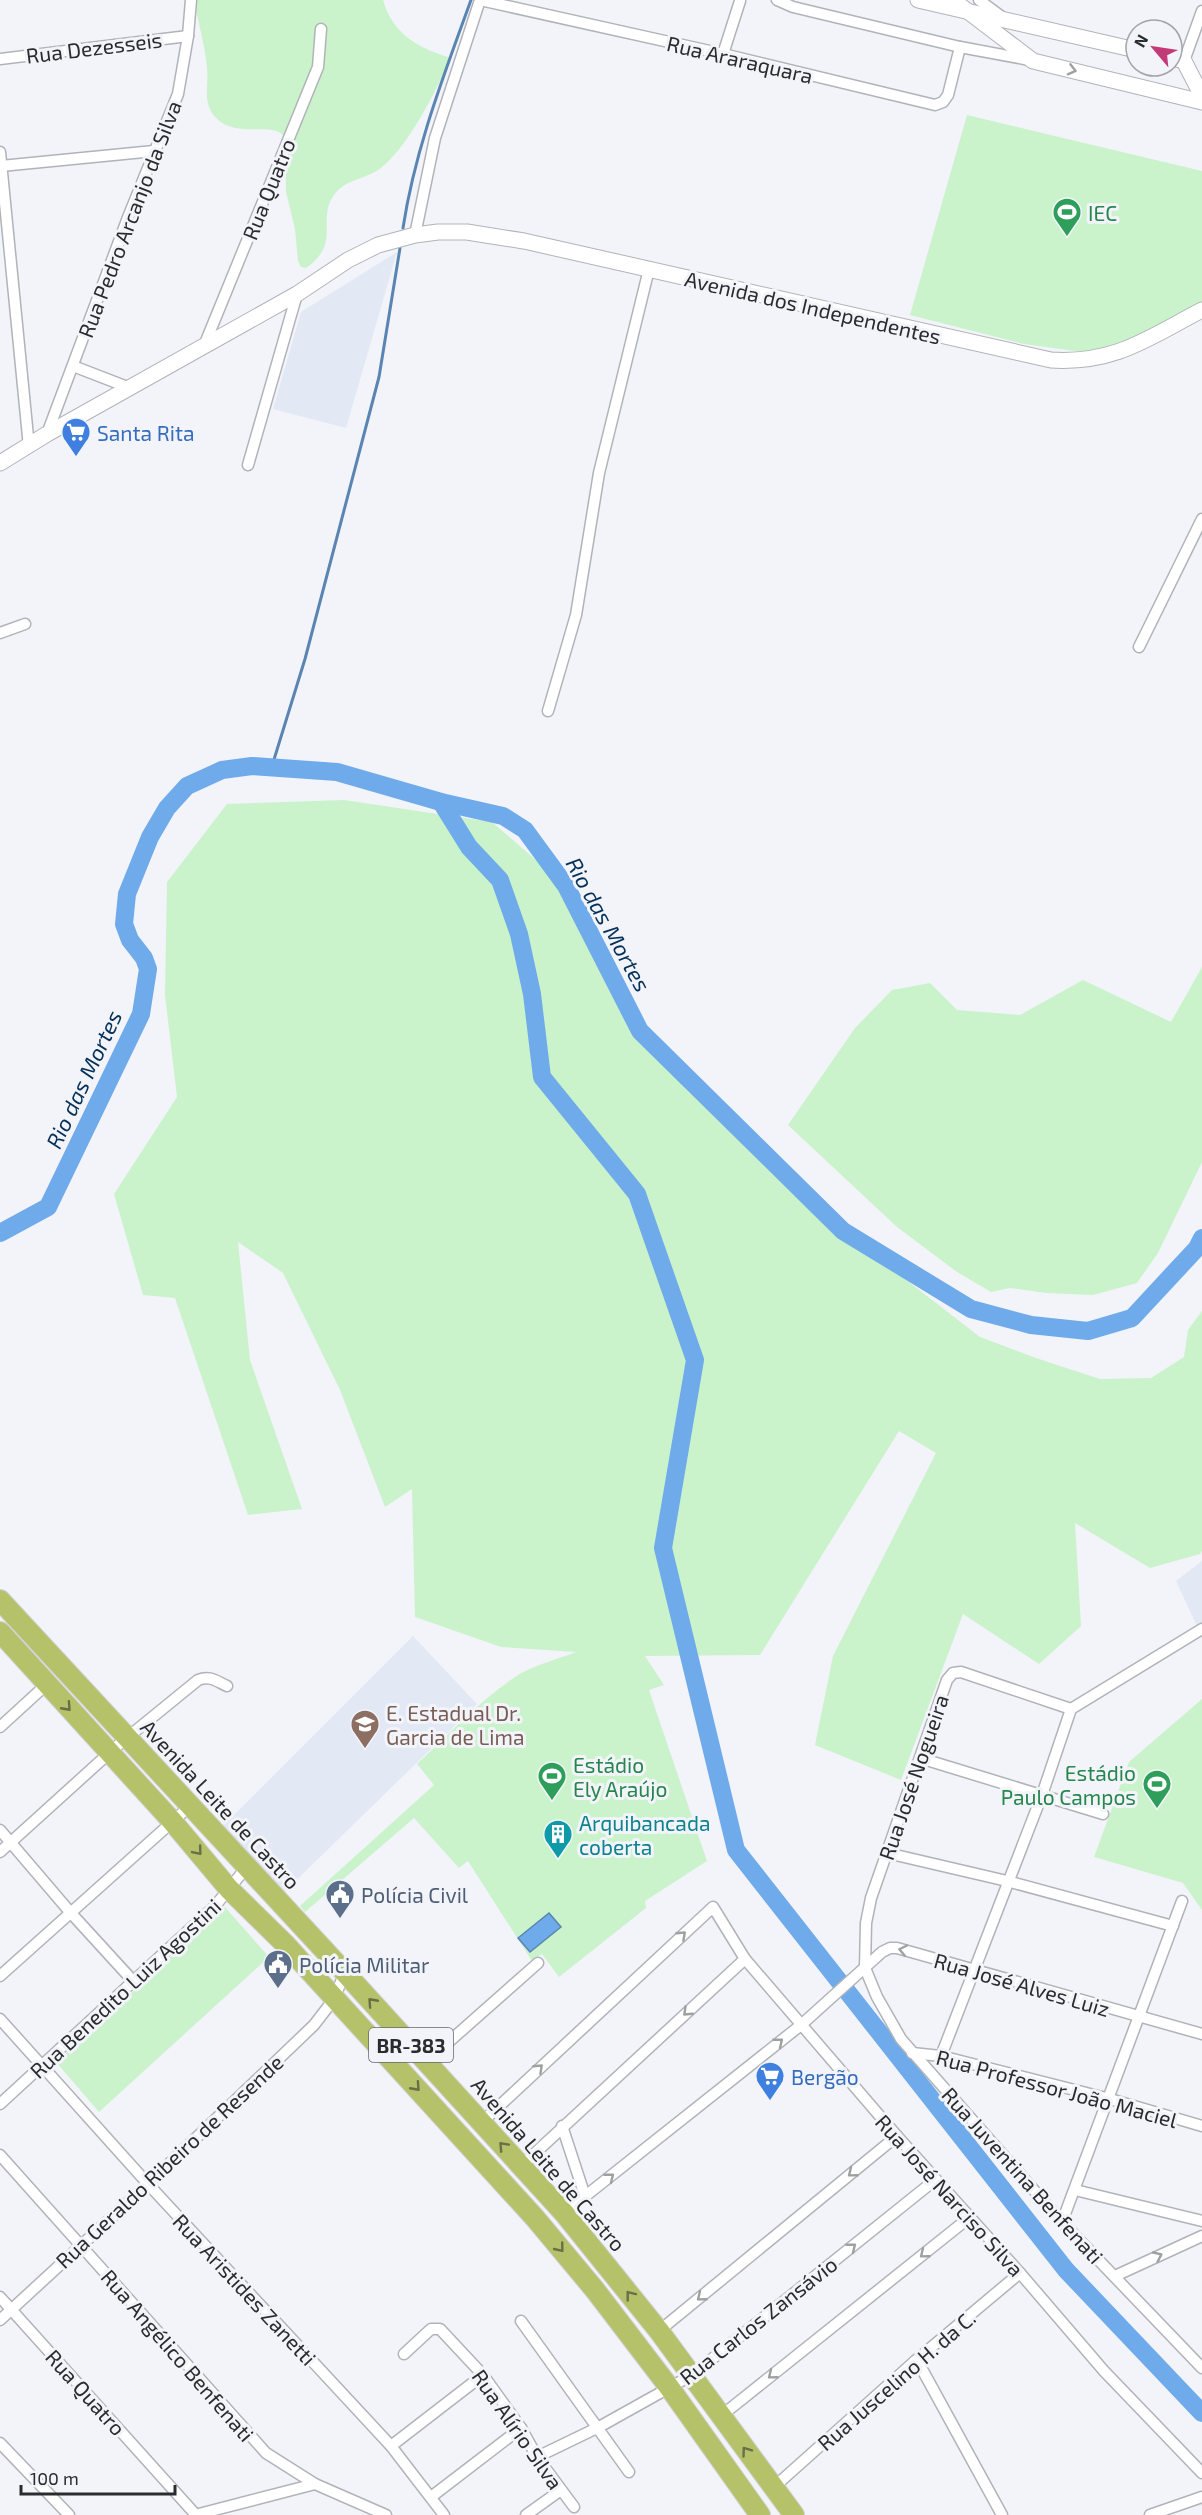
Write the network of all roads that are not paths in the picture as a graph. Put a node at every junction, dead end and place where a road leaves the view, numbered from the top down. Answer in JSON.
{"nodes":[{"id":1,"x":192,"y":0,"type":"edge"},
{"id":2,"x":480,"y":0,"type":"edge"},
{"id":3,"x":518,"y":0,"type":"edge"},
{"id":4,"x":740,"y":0,"type":"edge"},
{"id":5,"x":777,"y":0,"type":"edge"},
{"id":6,"x":918,"y":0,"type":"edge"},
{"id":7,"x":953,"y":0,"type":"edge"},
{"id":8,"x":974,"y":5,"type":"edge"},
{"id":9,"x":506,"y":6,"type":"junction"},
{"id":10,"x":1202,"y":11,"type":"edge"},
{"id":11,"x":321,"y":29,"type":"dead end"},
{"id":12,"x":188,"y":36,"type":"junction"},
{"id":13,"x":960,"y":47,"type":"junction"},
{"id":14,"x":1124,"y":47,"type":"edge"},
{"id":15,"x":1184,"y":47,"type":"edge"},
{"id":16,"x":723,"y":54,"type":"junction"},
{"id":17,"x":0,"y":59,"type":"edge"},
{"id":18,"x":1033,"y":61,"type":"junction"},
{"id":19,"x":1184,"y":68,"type":"edge"},
{"id":20,"x":1202,"y":96,"type":"edge"},
{"id":21,"x":1202,"y":102,"type":"edge"},
{"id":22,"x":154,"y":151,"type":"junction"},
{"id":23,"x":0,"y":152,"type":"edge"},
{"id":24,"x":1,"y":166,"type":"edge"},
{"id":25,"x":415,"y":235,"type":"junction"},
{"id":26,"x":649,"y":269,"type":"junction"},
{"id":27,"x":297,"y":294,"type":"junction"},
{"id":28,"x":1202,"y":310,"type":"edge"},
{"id":29,"x":204,"y":346,"type":"junction"},
{"id":30,"x":73,"y":366,"type":"junction"},
{"id":31,"x":130,"y":388,"type":"junction"},
{"id":32,"x":47,"y":434,"type":"junction"},
{"id":33,"x":29,"y":447,"type":"junction"},
{"id":34,"x":0,"y":463,"type":"edge"},
{"id":35,"x":248,"y":465,"type":"dead end"},
{"id":36,"x":1202,"y":519,"type":"edge"},
{"id":37,"x":26,"y":624,"type":"dead end"},
{"id":38,"x":0,"y":633,"type":"edge"},
{"id":39,"x":1139,"y":647,"type":"dead end"},
{"id":40,"x":548,"y":711,"type":"dead end"},
{"id":41,"x":0,"y":1600,"type":"edge"},
{"id":42,"x":1202,"y":1629,"type":"edge"},
{"id":43,"x":0,"y":1632,"type":"edge"},
{"id":44,"x":47,"y":1684,"type":"junction"},
{"id":45,"x":227,"y":1686,"type":"dead end"},
{"id":46,"x":1071,"y":1708,"type":"junction"},
{"id":47,"x":0,"y":1728,"type":"edge"},
{"id":48,"x":127,"y":1737,"type":"junction"},
{"id":49,"x":110,"y":1753,"type":"junction"},
{"id":50,"x":920,"y":1758,"type":"junction"},
{"id":51,"x":1042,"y":1795,"type":"junction"},
{"id":52,"x":190,"y":1806,"type":"junction"},
{"id":53,"x":1103,"y":1814,"type":"dead end"},
{"id":54,"x":172,"y":1821,"type":"junction"},
{"id":55,"x":0,"y":1830,"type":"edge"},
{"id":56,"x":11,"y":1842,"type":"junction"},
{"id":57,"x":0,"y":1852,"type":"edge"},
{"id":58,"x":887,"y":1853,"type":"junction"},
{"id":59,"x":246,"y":1868,"type":"junction"},
{"id":60,"x":1007,"y":1881,"type":"junction"},
{"id":61,"x":229,"y":1889,"type":"junction"},
{"id":62,"x":1182,"y":1900,"type":"dead end"},
{"id":63,"x":70,"y":1912,"type":"junction"},
{"id":64,"x":1173,"y":1926,"type":"junction"},
{"id":65,"x":745,"y":1959,"type":"junction"},
{"id":66,"x":538,"y":1963,"type":"dead end"},
{"id":67,"x":865,"y":1968,"type":"junction"},
{"id":68,"x":973,"y":1969,"type":"junction"},
{"id":69,"x":345,"y":1972,"type":"junction"},
{"id":70,"x":0,"y":1976,"type":"edge"},
{"id":71,"x":134,"y":1982,"type":"junction"},
{"id":72,"x":333,"y":1999,"type":"junction"},
{"id":73,"x":1138,"y":2018,"type":"junction"},
{"id":74,"x":0,"y":2019,"type":"edge"},
{"id":75,"x":801,"y":2025,"type":"junction"},
{"id":76,"x":1202,"y":2034,"type":"edge"},
{"id":77,"x":912,"y":2053,"type":"junction"},
{"id":78,"x":941,"y":2056,"type":"junction"},
{"id":79,"x":426,"y":2062,"type":"junction"},
{"id":80,"x":42,"y":2065,"type":"junction"},
{"id":81,"x":1110,"y":2099,"type":"junction"},
{"id":82,"x":0,"y":2104,"type":"edge"},
{"id":83,"x":481,"y":2123,"type":"junction"},
{"id":84,"x":562,"y":2126,"type":"junction"},
{"id":85,"x":1202,"y":2126,"type":"edge"},
{"id":86,"x":897,"y":2136,"type":"junction"},
{"id":87,"x":0,"y":2155,"type":"edge"},
{"id":88,"x":521,"y":2166,"type":"junction"},
{"id":89,"x":935,"y":2180,"type":"junction"},
{"id":90,"x":148,"y":2184,"type":"junction"},
{"id":91,"x":1075,"y":2190,"type":"junction"},
{"id":92,"x":585,"y":2196,"type":"junction"},
{"id":93,"x":564,"y":2213,"type":"junction"},
{"id":94,"x":970,"y":2217,"type":"junction"},
{"id":95,"x":536,"y":2218,"type":"junction"},
{"id":96,"x":1202,"y":2221,"type":"edge"},
{"id":97,"x":1062,"y":2222,"type":"junction"},
{"id":98,"x":1202,"y":2236,"type":"edge"},
{"id":99,"x":81,"y":2245,"type":"junction"},
{"id":100,"x":1020,"y":2273,"type":"junction"},
{"id":101,"x":1115,"y":2277,"type":"junction"},
{"id":102,"x":0,"y":2297,"type":"edge"},
{"id":103,"x":11,"y":2309,"type":"junction"},
{"id":104,"x":0,"y":2320,"type":"edge"},
{"id":105,"x":521,"y":2321,"type":"dead end"},
{"id":106,"x":659,"y":2331,"type":"junction"},
{"id":107,"x":404,"y":2354,"type":"dead end"},
{"id":108,"x":915,"y":2361,"type":"junction"},
{"id":109,"x":1202,"y":2368,"type":"edge"},
{"id":110,"x":483,"y":2374,"type":"junction"},
{"id":111,"x":692,"y":2375,"type":"junction"},
{"id":112,"x":669,"y":2387,"type":"junction"},
{"id":113,"x":721,"y":2416,"type":"junction"},
{"id":114,"x":599,"y":2427,"type":"junction"},
{"id":115,"x":521,"y":2428,"type":"junction"},
{"id":116,"x":0,"y":2443,"type":"edge"},
{"id":117,"x":391,"y":2446,"type":"junction"},
{"id":118,"x":537,"y":2457,"type":"junction"},
{"id":119,"x":629,"y":2472,"type":"dead end"},
{"id":120,"x":1202,"y":2473,"type":"edge"},
{"id":121,"x":315,"y":2484,"type":"junction"},
{"id":122,"x":773,"y":2488,"type":"junction"},
{"id":123,"x":561,"y":2490,"type":"junction"},
{"id":124,"x":431,"y":2497,"type":"junction"},
{"id":125,"x":1202,"y":2497,"type":"edge"},
{"id":126,"x":1202,"y":2503,"type":"edge"},
{"id":127,"x":574,"y":2507,"type":"dead end"},
{"id":128,"x":69,"y":2515,"type":"edge"},
{"id":129,"x":196,"y":2515,"type":"edge"},
{"id":130,"x":386,"y":2515,"type":"edge"},
{"id":131,"x":444,"y":2515,"type":"edge"},
{"id":132,"x":525,"y":2515,"type":"edge"},
{"id":133,"x":759,"y":2515,"type":"edge"},
{"id":134,"x":794,"y":2515,"type":"edge"},
{"id":135,"x":1002,"y":2515,"type":"edge"},
{"id":136,"x":1150,"y":2515,"type":"edge"},
{"id":137,"x":1168,"y":2515,"type":"edge"}],
"edges":[{"from":1,"to":12,"type":"street","name":"Rua Pedro Arcanjo da Silva"},
{"from":2,"to":9,"type":"street","name":"Rua Araraquara"},
{"from":2,"to":25,"type":"street"},
{"from":3,"to":9,"type":"street"},
{"from":4,"to":16,"type":"street"},
{"from":5,"to":13,"type":"street"},
{"from":6,"to":8,"type":"main road"},
{"from":7,"to":8,"type":"main road"},
{"from":8,"to":14,"type":"main road"},
{"from":8,"to":18,"type":"main road"},
{"from":9,"to":16,"type":"street","name":"Rua Araraquara"},
{"from":10,"to":15,"type":"street"},
{"from":11,"to":29,"type":"street","name":"Rua Quatro"},
{"from":12,"to":17,"type":"street","name":"Rua Dezesseis"},
{"from":12,"to":22,"type":"street","name":"Rua Pedro Arcanjo da Silva"},
{"from":13,"to":16,"type":"street","name":"Rua Araraquara"},
{"from":13,"to":18,"type":"street"},
{"from":18,"to":21,"type":"main road","one_way":true},
{"from":19,"to":20,"type":"main road"},
{"from":22,"to":24,"type":"street"},
{"from":22,"to":30,"type":"street","name":"Rua Pedro Arcanjo da Silva"},
{"from":23,"to":24,"type":"street"},
{"from":24,"to":33,"type":"street"},
{"from":25,"to":26,"type":"main road","name":"Avenida dos Independentes"},
{"from":25,"to":27,"type":"main road","name":"Avenida dos Independentes"},
{"from":26,"to":28,"type":"main road","name":"Avenida dos Independentes"},
{"from":26,"to":40,"type":"street"},
{"from":27,"to":29,"type":"main road","name":"Avenida dos Independentes"},
{"from":27,"to":35,"type":"street"},
{"from":29,"to":31,"type":"main road","name":"Avenida dos Independentes"},
{"from":30,"to":31,"type":"street"},
{"from":30,"to":32,"type":"street","name":"Rua Pedro Arcanjo da Silva"},
{"from":31,"to":32,"type":"main road","name":"Avenida dos Independentes"},
{"from":32,"to":33,"type":"main road","name":"Avenida dos Independentes"},
{"from":33,"to":34,"type":"main road","name":"Avenida dos Independentes"},
{"from":36,"to":39,"type":"street"},
{"from":37,"to":38,"type":"street"},
{"from":41,"to":48,"type":"highway","name":"Avenida Leite de Castro","number":"BR-383"},
{"from":42,"to":46,"type":"street"},
{"from":43,"to":44,"type":"highway","number":"BR-383"},
{"from":44,"to":47,"type":"street"},
{"from":44,"to":49,"type":"highway","number":"BR-383","one_way":true},
{"from":45,"to":48,"type":"street"},
{"from":46,"to":50,"type":"street","name":"Rua José Nogueira"},
{"from":46,"to":51,"type":"street"},
{"from":48,"to":49,"type":"street"},
{"from":48,"to":52,"type":"highway","name":"Avenida Leite de Castro","number":"BR-383"},
{"from":49,"to":54,"type":"highway","number":"BR-383"},
{"from":49,"to":56,"type":"street"},
{"from":50,"to":51,"type":"street"},
{"from":50,"to":58,"type":"street","name":"Rua José Nogueira"},
{"from":51,"to":53,"type":"street"},
{"from":51,"to":60,"type":"street"},
{"from":52,"to":54,"type":"street"},
{"from":52,"to":59,"type":"highway","name":"Avenida Leite de Castro","number":"BR-383"},
{"from":54,"to":61,"type":"highway","number":"BR-383","one_way":true},
{"from":54,"to":63,"type":"street"},
{"from":55,"to":56,"type":"street"},
{"from":56,"to":57,"type":"street"},
{"from":56,"to":63,"type":"street"},
{"from":58,"to":60,"type":"street"},
{"from":58,"to":67,"type":"street","name":"Rua José Nogueira"},
{"from":59,"to":61,"type":"street","name":"Rua Benedito Luiz Agostini"},
{"from":59,"to":69,"type":"highway","name":"Avenida Leite de Castro","number":"BR-383"},
{"from":60,"to":64,"type":"street"},
{"from":60,"to":68,"type":"street"},
{"from":61,"to":71,"type":"street","name":"Rua Benedito Luiz Agostini"},
{"from":61,"to":72,"type":"highway","number":"BR-383"},
{"from":62,"to":64,"type":"street"},
{"from":63,"to":70,"type":"street"},
{"from":63,"to":71,"type":"street"},
{"from":64,"to":73,"type":"street"},
{"from":65,"to":75,"type":"street","name":"Rua José Narciso Silva"},
{"from":83,"to":65,"type":"street","name":"Rua José Narciso Silva","one_way":true},
{"from":65,"to":84,"type":"street","one_way":true},
{"from":66,"to":79,"type":"street"},
{"from":68,"to":67,"type":"street","name":"Rua José Alves Luiz","one_way":true},
{"from":67,"to":75,"type":"street","name":"Rua José Alves Luiz"},
{"from":67,"to":77,"type":"street","name":"Rua Juventina Benfenati"},
{"from":68,"to":73,"type":"street","name":"Rua José Alves Luiz"},
{"from":68,"to":78,"type":"street"},
{"from":69,"to":72,"type":"street","name":"Rua Geraldo Ribeiro de Resende"},
{"from":79,"to":69,"type":"highway","name":"Avenida Leite de Castro","number":"BR-383","one_way":true},
{"from":71,"to":80,"type":"street","name":"Rua Benedito Luiz Agostini"},
{"from":72,"to":90,"type":"street","name":"Rua Geraldo Ribeiro de Resende"},
{"from":72,"to":95,"type":"highway","number":"BR-383","one_way":true},
{"from":73,"to":76,"type":"street","name":"Rua José Alves Luiz"},
{"from":73,"to":81,"type":"street"},
{"from":74,"to":80,"type":"street","name":"Rua Aristides Zanetti"},
{"from":75,"to":86,"type":"street","name":"Rua José Narciso Silva"},
{"from":92,"to":75,"type":"street","name":"Rua José Alves Luiz","one_way":true},
{"from":77,"to":78,"type":"street","name":"Rua Professor João Maciel"},
{"from":77,"to":97,"type":"street","name":"Rua Juventina Benfenati"},
{"from":78,"to":81,"type":"street","name":"Rua Professor João Maciel"},
{"from":79,"to":83,"type":"highway","name":"Avenida Leite de Castro","number":"BR-383"},
{"from":80,"to":82,"type":"street","name":"Rua Benedito Luiz Agostini"},
{"from":80,"to":90,"type":"street","name":"Rua Aristides Zanetti"},
{"from":81,"to":85,"type":"street","name":"Rua Professor João Maciel"},
{"from":81,"to":91,"type":"street"},
{"from":88,"to":83,"type":"highway","name":"Avenida Leite de Castro","number":"BR-383","one_way":true},
{"from":84,"to":88,"type":"street"},
{"from":84,"to":92,"type":"street"},
{"from":86,"to":89,"type":"street","name":"Rua José Narciso Silva"},
{"from":86,"to":106,"type":"street","one_way":true},
{"from":87,"to":99,"type":"street","name":"Rua Angélico Benfenati"},
{"from":88,"to":93,"type":"highway","name":"Avenida Leite de Castro","number":"BR-383"},
{"from":89,"to":94,"type":"street","name":"Rua José Narciso Silva"},
{"from":111,"to":89,"type":"street","name":"Rua Carlos Zansávio","one_way":true},
{"from":90,"to":99,"type":"street","name":"Rua Geraldo Ribeiro de Resende"},
{"from":90,"to":117,"type":"street","name":"Rua Aristides Zanetti"},
{"from":91,"to":96,"type":"street"},
{"from":91,"to":97,"type":"street"},
{"from":92,"to":93,"type":"street","name":"Rua José Alves Luiz"},
{"from":93,"to":95,"type":"highway"},
{"from":106,"to":93,"type":"highway","name":"Avenida Leite de Castro","number":"BR-383","one_way":true},
{"from":94,"to":100,"type":"street","name":"Rua José Narciso Silva"},
{"from":94,"to":113,"type":"street","one_way":true},
{"from":95,"to":112,"type":"highway","number":"BR-383","one_way":true},
{"from":97,"to":101,"type":"street","name":"Rua Juventina Benfenati"},
{"from":101,"to":98,"type":"street","one_way":true},
{"from":99,"to":103,"type":"street","name":"Rua Geraldo Ribeiro de Resende"},
{"from":99,"to":121,"type":"street","name":"Rua Angélico Benfenati"},
{"from":100,"to":108,"type":"street","name":"Rua Juscelino H. da C."},
{"from":100,"to":120,"type":"street","name":"Rua José Narciso Silva"},
{"from":101,"to":109,"type":"street","name":"Rua Juventina Benfenati"},
{"from":102,"to":103,"type":"street","name":"Rua Quatro"},
{"from":103,"to":104,"type":"street","name":"Rua Geraldo Ribeiro de Resende"},
{"from":103,"to":129,"type":"street","name":"Rua Quatro"},
{"from":105,"to":114,"type":"street"},
{"from":106,"to":111,"type":"highway","name":"Avenida Leite de Castro","number":"BR-383"},
{"from":107,"to":110,"type":"street","name":"Rua Alírio Silva"},
{"from":108,"to":122,"type":"street","name":"Rua Juscelino H. da C."},
{"from":108,"to":135,"type":"street"},
{"from":110,"to":115,"type":"street","name":"Rua Alírio Silva"},
{"from":110,"to":117,"type":"street"},
{"from":111,"to":112,"type":"street","name":"Rua Carlos Zansávio"},
{"from":111,"to":113,"type":"highway","name":"Avenida Leite de Castro","number":"BR-383"},
{"from":112,"to":114,"type":"street","name":"Rua Carlos Zansávio"},
{"from":112,"to":133,"type":"highway","number":"BR-383"},
{"from":122,"to":113,"type":"highway","name":"Avenida Leite de Castro","number":"BR-383","one_way":true},
{"from":114,"to":118,"type":"street","name":"Rua Carlos Zansávio"},
{"from":114,"to":119,"type":"street"},
{"from":115,"to":118,"type":"street","name":"Rua Alírio Silva"},
{"from":115,"to":124,"type":"street"},
{"from":116,"to":128,"type":"street"},
{"from":117,"to":124,"type":"street","name":"Rua Aristides Zanetti"},
{"from":118,"to":123,"type":"street","name":"Rua Alírio Silva"},
{"from":121,"to":129,"type":"street"},
{"from":121,"to":130,"type":"street","name":"Rua Angélico Benfenati"},
{"from":122,"to":134,"type":"highway","name":"Avenida Leite de Castro","number":"BR-383"},
{"from":123,"to":127,"type":"street","name":"Rua Alírio Silva"},
{"from":123,"to":132,"type":"street"},
{"from":124,"to":131,"type":"street","name":"Rua Aristides Zanetti"},
{"from":125,"to":136,"type":"street"},
{"from":126,"to":137,"type":"street"}]}
